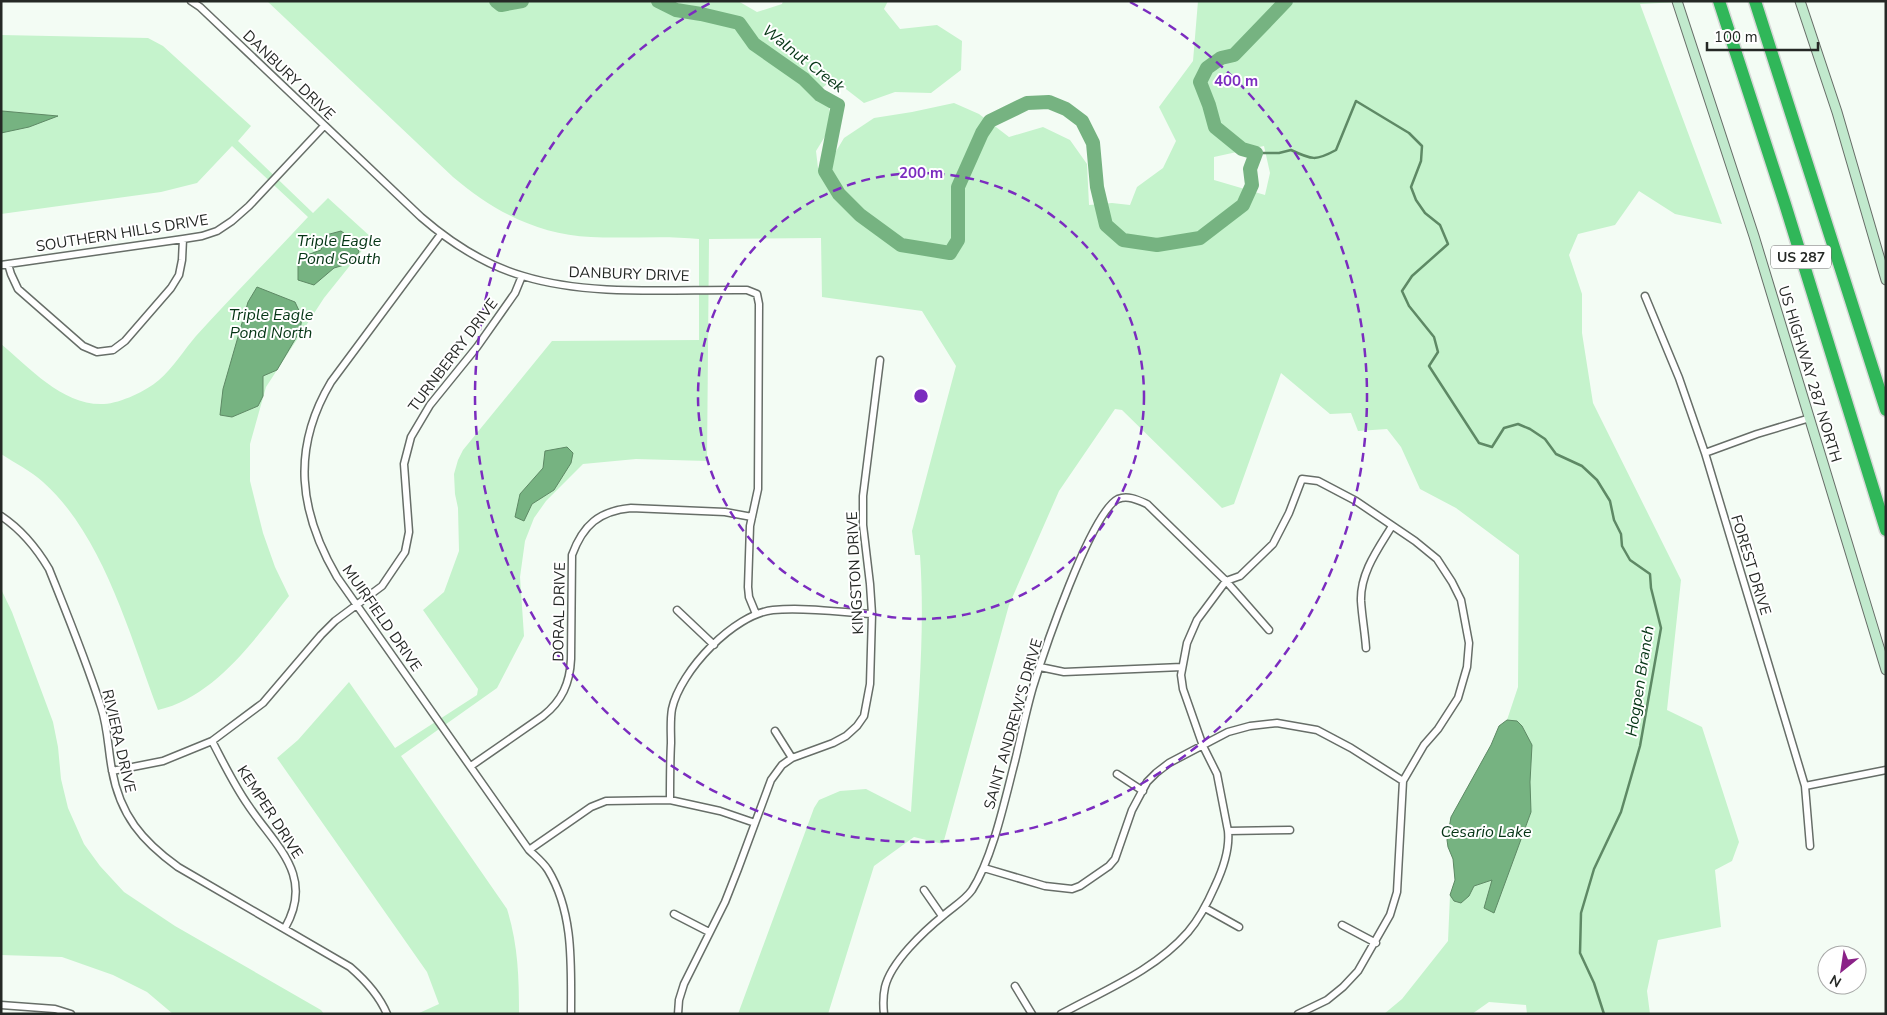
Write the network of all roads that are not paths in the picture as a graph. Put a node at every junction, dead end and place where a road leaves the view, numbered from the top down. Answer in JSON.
{"nodes":[{"id":1,"x":191,"y":1,"type":"edge"},
{"id":2,"x":1677,"y":1,"type":"edge"},
{"id":3,"x":1719,"y":1,"type":"edge"},
{"id":4,"x":1754,"y":1,"type":"edge"},
{"id":5,"x":1800,"y":1,"type":"edge"},
{"id":6,"x":324,"y":126,"type":"junction"},
{"id":7,"x":441,"y":234,"type":"junction"},
{"id":8,"x":183,"y":239,"type":"junction"},
{"id":9,"x":4,"y":264,"type":"edge"},
{"id":10,"x":522,"y":276,"type":"junction"},
{"id":11,"x":1886,"y":280,"type":"edge"},
{"id":12,"x":1645,"y":296,"type":"dead end"},
{"id":13,"x":880,"y":360,"type":"dead end"},
{"id":14,"x":1886,"y":410,"type":"edge"},
{"id":15,"x":1810,"y":418,"type":"junction"},
{"id":16,"x":1705,"y":454,"type":"junction"},
{"id":17,"x":1,"y":516,"type":"edge"},
{"id":18,"x":752,"y":517,"type":"junction"},
{"id":19,"x":1392,"y":526,"type":"junction"},
{"id":20,"x":1886,"y":530,"type":"edge"},
{"id":21,"x":1226,"y":580,"type":"junction"},
{"id":22,"x":357,"y":605,"type":"junction"},
{"id":23,"x":677,"y":610,"type":"dead end"},
{"id":24,"x":756,"y":614,"type":"junction"},
{"id":25,"x":872,"y":614,"type":"junction"},
{"id":26,"x":1269,"y":630,"type":"dead end"},
{"id":27,"x":714,"y":645,"type":"junction"},
{"id":28,"x":1366,"y":648,"type":"dead end"},
{"id":29,"x":1182,"y":666,"type":"junction"},
{"id":30,"x":1040,"y":667,"type":"junction"},
{"id":31,"x":1886,"y":670,"type":"edge"},
{"id":32,"x":775,"y":731,"type":"dead end"},
{"id":33,"x":212,"y":741,"type":"junction"},
{"id":34,"x":1203,"y":746,"type":"junction"},
{"id":35,"x":792,"y":758,"type":"junction"},
{"id":36,"x":471,"y":766,"type":"junction"},
{"id":37,"x":1886,"y":770,"type":"edge"},
{"id":38,"x":112,"y":771,"type":"junction"},
{"id":39,"x":1117,"y":774,"type":"dead end"},
{"id":40,"x":1404,"y":781,"type":"junction"},
{"id":41,"x":1805,"y":786,"type":"junction"},
{"id":42,"x":1143,"y":791,"type":"junction"},
{"id":43,"x":670,"y":800,"type":"junction"},
{"id":44,"x":755,"y":823,"type":"junction"},
{"id":45,"x":1290,"y":830,"type":"dead end"},
{"id":46,"x":1228,"y":831,"type":"junction"},
{"id":47,"x":1810,"y":846,"type":"dead end"},
{"id":48,"x":529,"y":850,"type":"junction"},
{"id":49,"x":984,"y":868,"type":"junction"},
{"id":50,"x":924,"y":890,"type":"dead end"},
{"id":51,"x":1205,"y":908,"type":"junction"},
{"id":52,"x":674,"y":914,"type":"dead end"},
{"id":53,"x":942,"y":916,"type":"junction"},
{"id":54,"x":1342,"y":925,"type":"dead end"},
{"id":55,"x":1238,"y":927,"type":"dead end"},
{"id":56,"x":285,"y":928,"type":"junction"},
{"id":57,"x":709,"y":932,"type":"junction"},
{"id":58,"x":1376,"y":943,"type":"junction"},
{"id":59,"x":1015,"y":986,"type":"dead end"},
{"id":60,"x":1,"y":1005,"type":"edge"},
{"id":61,"x":71,"y":1014,"type":"edge"},
{"id":62,"x":388,"y":1014,"type":"edge"},
{"id":63,"x":571,"y":1014,"type":"edge"},
{"id":64,"x":678,"y":1014,"type":"edge"},
{"id":65,"x":884,"y":1014,"type":"edge"},
{"id":66,"x":1032,"y":1014,"type":"edge"},
{"id":67,"x":1061,"y":1014,"type":"edge"},
{"id":68,"x":1298,"y":1014,"type":"edge"}],
"edges":[{"from":1,"to":6,"type":"street","name":"DANBURY DRIVE"},
{"from":2,"to":15,"type":"main road","name":"US HIGHWAY 287 NORTH"},
{"from":3,"to":20,"type":"highway","number":"US 287"},
{"from":4,"to":14,"type":"highway","number":"US 287"},
{"from":5,"to":11,"type":"main road"},
{"from":6,"to":7,"type":"street","name":"DANBURY DRIVE"},
{"from":6,"to":8,"type":"street","name":"SOUTHERN HILLS DRIVE"},
{"from":7,"to":10,"type":"street","name":"DANBURY DRIVE"},
{"from":7,"to":22,"type":"street","name":"MUIRFIELD DRIVE"},
{"from":8,"to":9,"type":"street","name":"SOUTHERN HILLS DRIVE"},
{"from":8,"to":9,"type":"street"},
{"from":10,"to":18,"type":"street","name":"DANBURY DRIVE"},
{"from":10,"to":22,"type":"street","name":"TURNBERRY DRIVE"},
{"from":12,"to":16,"type":"street","name":"FOREST DRIVE"},
{"from":13,"to":25,"type":"street","name":"KINGSTON DRIVE"},
{"from":15,"to":16,"type":"street"},
{"from":15,"to":31,"type":"main road","name":"US HIGHWAY 287 NORTH"},
{"from":16,"to":41,"type":"street","name":"FOREST DRIVE"},
{"from":17,"to":38,"type":"street","name":"RIVIERA DRIVE"},
{"from":18,"to":24,"type":"street","name":"DANBURY DRIVE"},
{"from":18,"to":36,"type":"street","name":"DORAL DRIVE"},
{"from":19,"to":21,"type":"street"},
{"from":19,"to":28,"type":"street"},
{"from":19,"to":40,"type":"street"},
{"from":21,"to":26,"type":"street"},
{"from":21,"to":29,"type":"street"},
{"from":21,"to":30,"type":"street","name":"SAINT ANDREW'S DRIVE"},
{"from":22,"to":33,"type":"street","name":"TURNBERRY DRIVE"},
{"from":22,"to":36,"type":"street","name":"MUIRFIELD DRIVE"},
{"from":23,"to":27,"type":"street"},
{"from":24,"to":25,"type":"street"},
{"from":24,"to":27,"type":"street"},
{"from":25,"to":35,"type":"street","name":"KINGSTON DRIVE"},
{"from":27,"to":43,"type":"street"},
{"from":29,"to":30,"type":"street"},
{"from":29,"to":34,"type":"street"},
{"from":30,"to":49,"type":"street","name":"SAINT ANDREW'S DRIVE"},
{"from":32,"to":35,"type":"street"},
{"from":33,"to":38,"type":"street","name":"TURNBERRY DRIVE"},
{"from":33,"to":56,"type":"street","name":"KEMPER DRIVE"},
{"from":34,"to":40,"type":"street"},
{"from":34,"to":42,"type":"street"},
{"from":34,"to":46,"type":"street"},
{"from":35,"to":44,"type":"street","name":"KINGSTON DRIVE"},
{"from":36,"to":48,"type":"street","name":"MUIRFIELD DRIVE"},
{"from":37,"to":41,"type":"street"},
{"from":38,"to":56,"type":"street","name":"RIVIERA DRIVE"},
{"from":39,"to":42,"type":"street"},
{"from":40,"to":58,"type":"street"},
{"from":41,"to":47,"type":"street","name":"FOREST DRIVE"},
{"from":42,"to":49,"type":"street"},
{"from":43,"to":44,"type":"street"},
{"from":43,"to":48,"type":"street"},
{"from":44,"to":57,"type":"street","name":"KINGSTON DRIVE"},
{"from":45,"to":46,"type":"street"},
{"from":46,"to":51,"type":"street"},
{"from":48,"to":63,"type":"street","name":"MUIRFIELD DRIVE"},
{"from":49,"to":53,"type":"street","name":"SAINT ANDREW'S DRIVE"},
{"from":50,"to":53,"type":"street"},
{"from":51,"to":55,"type":"street"},
{"from":51,"to":67,"type":"street"},
{"from":52,"to":57,"type":"street"},
{"from":53,"to":65,"type":"street","name":"SAINT ANDREW'S DRIVE"},
{"from":54,"to":58,"type":"street"},
{"from":56,"to":62,"type":"street","name":"RIVIERA DRIVE"},
{"from":57,"to":64,"type":"street","name":"KINGSTON DRIVE"},
{"from":58,"to":68,"type":"street"},
{"from":59,"to":66,"type":"street"},
{"from":60,"to":61,"type":"street"}]}
